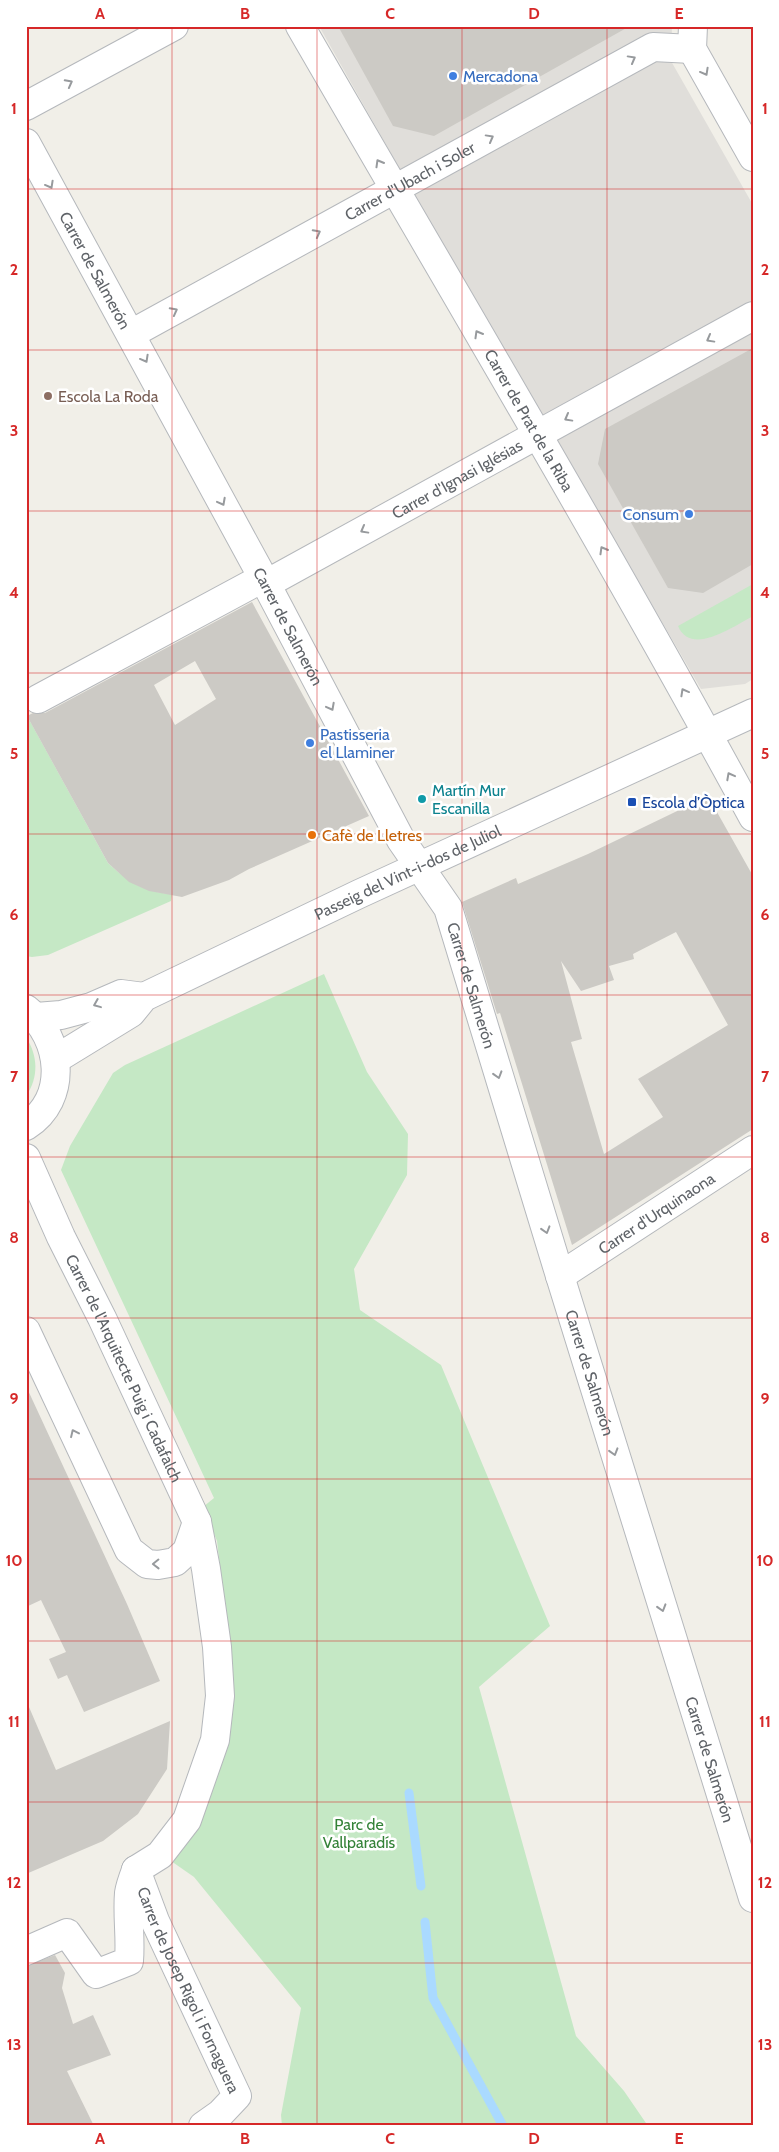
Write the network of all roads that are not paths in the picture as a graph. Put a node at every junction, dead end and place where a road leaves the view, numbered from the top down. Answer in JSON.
{"nodes":[{"id":1,"x":174,"y":26,"type":"edge"},
{"id":2,"x":300,"y":26,"type":"edge"},
{"id":3,"x":693,"y":37,"type":"edge"},
{"id":4,"x":26,"y":106,"type":"edge"},
{"id":5,"x":26,"y":143,"type":"edge"},
{"id":6,"x":753,"y":156,"type":"edge"},
{"id":7,"x":395,"y":191,"type":"junction"},
{"id":8,"x":753,"y":316,"type":"edge"},
{"id":9,"x":131,"y":334,"type":"junction"},
{"id":10,"x":537,"y":434,"type":"junction"},
{"id":11,"x":264,"y":581,"type":"junction"},
{"id":12,"x":38,"y":699,"type":"dead end"},
{"id":13,"x":753,"y":713,"type":"edge"},
{"id":14,"x":708,"y":734,"type":"junction"},
{"id":15,"x":753,"y":817,"type":"edge"},
{"id":16,"x":420,"y":867,"type":"junction"},
{"id":17,"x":144,"y":997,"type":"junction"},
{"id":18,"x":31,"y":1013,"type":"edge"},
{"id":19,"x":56,"y":1059,"type":"junction"},
{"id":20,"x":26,"y":1126,"type":"edge"},
{"id":21,"x":753,"y":1150,"type":"edge"},
{"id":22,"x":26,"y":1158,"type":"edge"},
{"id":23,"x":39,"y":1217,"type":"edge"},
{"id":24,"x":560,"y":1276,"type":"junction"},
{"id":25,"x":26,"y":1331,"type":"edge"},
{"id":26,"x":197,"y":1522,"type":"junction"},
{"id":27,"x":136,"y":1870,"type":"junction"},
{"id":28,"x":753,"y":1898,"type":"edge"},
{"id":29,"x":26,"y":1951,"type":"edge"},
{"id":30,"x":204,"y":2126,"type":"edge"}],
"edges":[{"from":4,"to":1,"type":"street","one_way":true},
{"from":7,"to":2,"type":"street","name":"Carrer de Prat de la Riba","one_way":true},
{"from":3,"to":6,"type":"street","one_way":true},
{"from":7,"to":3,"type":"street","name":"Carrer d'Ubach i Soler","one_way":true},
{"from":5,"to":9,"type":"street","name":"Carrer de Salmerón","one_way":true},
{"from":9,"to":7,"type":"street","name":"Carrer d'Ubach i Soler","one_way":true},
{"from":10,"to":7,"type":"street","name":"Carrer de Prat de la Riba","one_way":true},
{"from":8,"to":10,"type":"street","name":"Carrer d'Ignasi Iglésias","one_way":true},
{"from":9,"to":11,"type":"street","name":"Carrer de Salmerón","one_way":true},
{"from":10,"to":11,"type":"street","name":"Carrer d'Ignasi Iglésias","one_way":true},
{"from":14,"to":10,"type":"street","name":"Carrer de Prat de la Riba","one_way":true},
{"from":11,"to":12,"type":"street","name":"Carrer d'Ignasi Iglésias"},
{"from":11,"to":16,"type":"street","name":"Carrer de Salmerón","one_way":true},
{"from":13,"to":14,"type":"street","name":"Passeig del Vint-i-dos de Juliol"},
{"from":15,"to":14,"type":"street","name":"Carrer de Prat de la Riba","one_way":true},
{"from":14,"to":16,"type":"street","name":"Passeig del Vint-i-dos de Juliol"},
{"from":16,"to":17,"type":"street","name":"Passeig del Vint-i-dos de Juliol"},
{"from":16,"to":24,"type":"street","name":"Carrer de Salmerón","one_way":true},
{"from":17,"to":18,"type":"street","one_way":true},
{"from":17,"to":19,"type":"street","name":"Passeig del Vint-i-dos de Juliol"},
{"from":18,"to":19,"type":"street"},
{"from":19,"to":20,"type":"street"},
{"from":21,"to":24,"type":"street","name":"Carrer d'Urquinaona"},
{"from":22,"to":23,"type":"street","name":"Carrer de l'Arquitecte Puig i Cadafalch"},
{"from":23,"to":26,"type":"street","name":"Carrer de l'Arquitecte Puig i Cadafalch"},
{"from":24,"to":28,"type":"street","name":"Carrer de Salmerón","one_way":true},
{"from":26,"to":25,"type":"street","one_way":true},
{"from":26,"to":27,"type":"street","name":"Carrer de l'Arquitecte Puig i Cadafalch"},
{"from":27,"to":29,"type":"street"},
{"from":27,"to":30,"type":"street","name":"Carrer de Josep Rigol i Fornaguera"}]}
